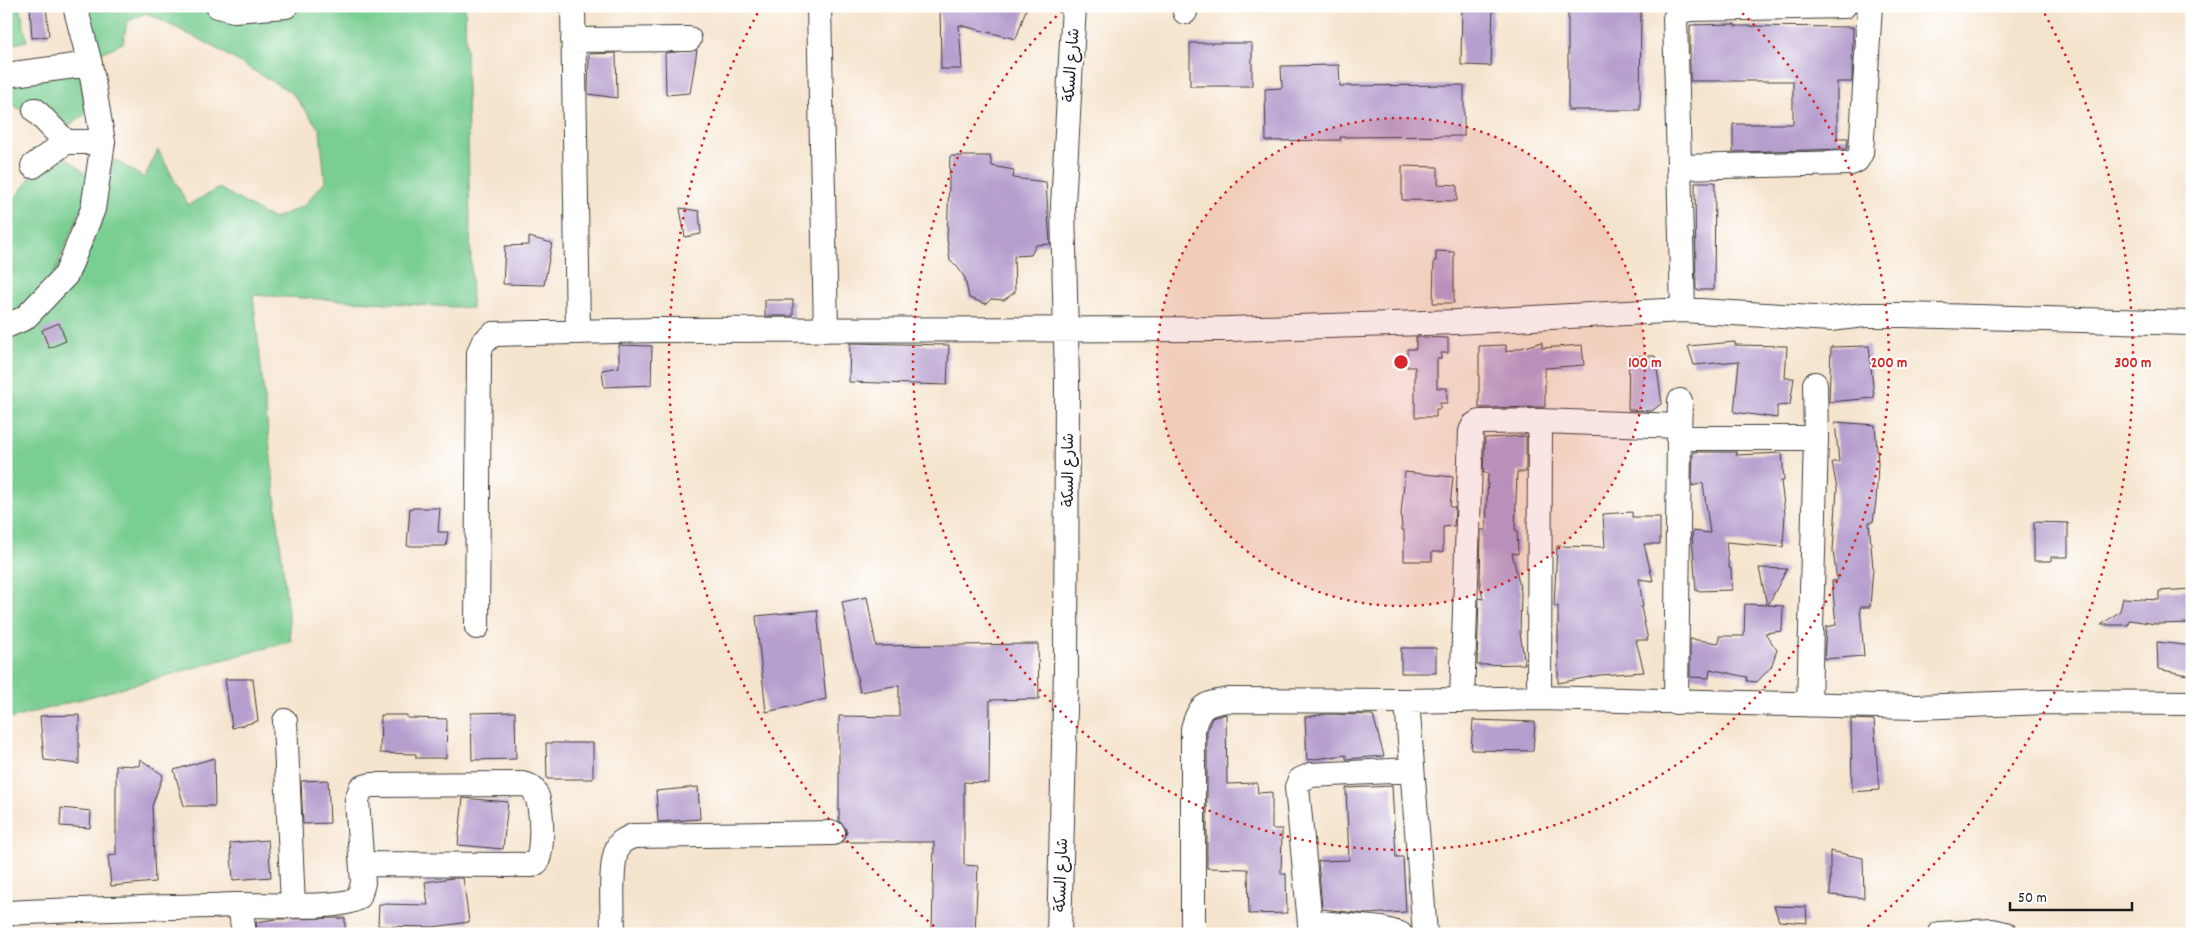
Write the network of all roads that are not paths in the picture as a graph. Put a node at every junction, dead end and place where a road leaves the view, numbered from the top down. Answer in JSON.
{"nodes":[{"id":1,"x":75,"y":6,"type":"edge"},
{"id":2,"x":218,"y":6,"type":"edge"},
{"id":3,"x":286,"y":6,"type":"edge"},
{"id":4,"x":573,"y":6,"type":"edge"},
{"id":5,"x":819,"y":6,"type":"edge"},
{"id":6,"x":1074,"y":6,"type":"edge"},
{"id":7,"x":1844,"y":6,"type":"edge"},
{"id":8,"x":1870,"y":6,"type":"edge"},
{"id":9,"x":689,"y":39,"type":"dead end"},
{"id":10,"x":573,"y":40,"type":"junction"},
{"id":11,"x":90,"y":64,"type":"junction"},
{"id":12,"x":6,"y":75,"type":"edge"},
{"id":13,"x":35,"y":110,"type":"dead end"},
{"id":14,"x":66,"y":142,"type":"junction"},
{"id":15,"x":103,"y":142,"type":"junction"},
{"id":16,"x":33,"y":166,"type":"dead end"},
{"id":17,"x":1679,"y":167,"type":"junction"},
{"id":18,"x":1683,"y":310,"type":"junction"},
{"id":19,"x":2192,"y":322,"type":"edge"},
{"id":20,"x":6,"y":326,"type":"edge"},
{"id":21,"x":826,"y":330,"type":"junction"},
{"id":22,"x":1065,"y":331,"type":"junction"},
{"id":23,"x":578,"y":332,"type":"junction"},
{"id":24,"x":1815,"y":384,"type":"dead end"},
{"id":25,"x":1680,"y":401,"type":"dead end"},
{"id":26,"x":1540,"y":421,"type":"junction"},
{"id":27,"x":1679,"y":432,"type":"junction"},
{"id":28,"x":1816,"y":438,"type":"junction"},
{"id":29,"x":477,"y":627,"type":"dead end"},
{"id":30,"x":1539,"y":698,"type":"junction"},
{"id":31,"x":1462,"y":700,"type":"junction"},
{"id":32,"x":1406,"y":701,"type":"junction"},
{"id":33,"x":1676,"y":702,"type":"junction"},
{"id":34,"x":2192,"y":703,"type":"edge"},
{"id":35,"x":1809,"y":705,"type":"junction"},
{"id":36,"x":285,"y":720,"type":"dead end"},
{"id":37,"x":1411,"y":770,"type":"junction"},
{"id":38,"x":833,"y":833,"type":"dead end"},
{"id":39,"x":363,"y":864,"type":"junction"},
{"id":40,"x":240,"y":905,"type":"junction"},
{"id":41,"x":293,"y":906,"type":"junction"},
{"id":42,"x":6,"y":914,"type":"edge"},
{"id":43,"x":1310,"y":928,"type":"edge"},
{"id":44,"x":244,"y":934,"type":"edge"},
{"id":45,"x":613,"y":934,"type":"edge"},
{"id":46,"x":1059,"y":934,"type":"edge"},
{"id":47,"x":1193,"y":934,"type":"edge"},
{"id":48,"x":1400,"y":934,"type":"edge"},
{"id":49,"x":1425,"y":934,"type":"edge"},
{"id":50,"x":1940,"y":934,"type":"edge"},
{"id":51,"x":2005,"y":934,"type":"edge"}],
"edges":[{"from":1,"to":11,"type":"street"},
{"from":2,"to":3,"type":"street"},
{"from":4,"to":10,"type":"street"},
{"from":5,"to":21,"type":"street"},
{"from":6,"to":22,"type":"street","name":"شارع السكة"},
{"from":7,"to":17,"type":"street"},
{"from":8,"to":17,"type":"street"},
{"from":9,"to":10,"type":"street"},
{"from":10,"to":23,"type":"street"},
{"from":11,"to":12,"type":"street"},
{"from":11,"to":15,"type":"street"},
{"from":13,"to":14,"type":"street"},
{"from":14,"to":15,"type":"street"},
{"from":14,"to":16,"type":"street"},
{"from":15,"to":20,"type":"street"},
{"from":17,"to":18,"type":"street"},
{"from":18,"to":19,"type":"street"},
{"from":18,"to":22,"type":"street"},
{"from":21,"to":22,"type":"street"},
{"from":21,"to":23,"type":"street"},
{"from":22,"to":46,"type":"street","name":"شارع السكة"},
{"from":23,"to":29,"type":"street"},
{"from":24,"to":28,"type":"street"},
{"from":25,"to":27,"type":"street"},
{"from":26,"to":27,"type":"street"},
{"from":26,"to":30,"type":"street"},
{"from":26,"to":31,"type":"street"},
{"from":27,"to":28,"type":"street"},
{"from":27,"to":33,"type":"street"},
{"from":28,"to":35,"type":"street"},
{"from":30,"to":31,"type":"street"},
{"from":30,"to":33,"type":"street"},
{"from":31,"to":32,"type":"street"},
{"from":32,"to":37,"type":"street"},
{"from":32,"to":47,"type":"street"},
{"from":33,"to":35,"type":"street"},
{"from":34,"to":35,"type":"street"},
{"from":36,"to":41,"type":"street"},
{"from":37,"to":43,"type":"street"},
{"from":37,"to":49,"type":"street"},
{"from":38,"to":45,"type":"street"},
{"from":39,"to":39,"type":"street"},
{"from":39,"to":41,"type":"street"},
{"from":40,"to":41,"type":"street"},
{"from":40,"to":42,"type":"street"},
{"from":40,"to":44,"type":"street"},
{"from":43,"to":48,"type":"street"},
{"from":50,"to":51,"type":"street"}]}
